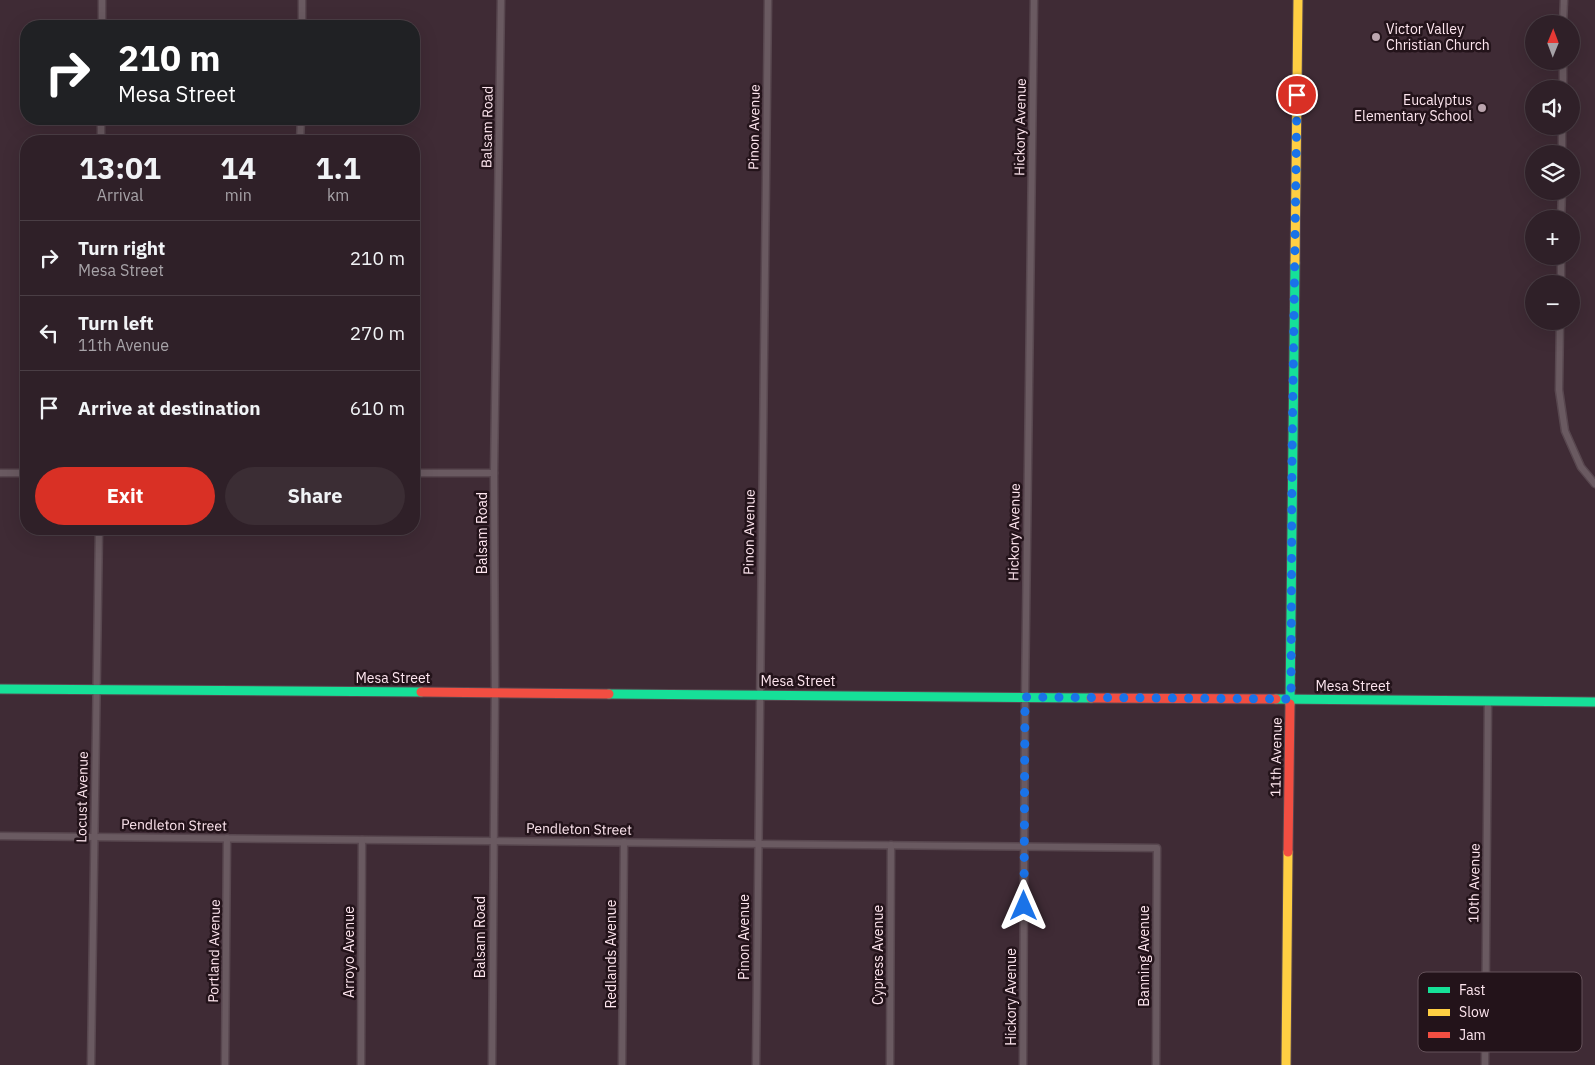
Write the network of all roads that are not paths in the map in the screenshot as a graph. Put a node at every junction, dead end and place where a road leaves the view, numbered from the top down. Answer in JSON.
{"nodes":[{"id":1,"x":102,"y":0,"type":"edge"},
{"id":2,"x":302,"y":0,"type":"edge"},
{"id":3,"x":501,"y":0,"type":"edge"},
{"id":4,"x":768,"y":0,"type":"edge"},
{"id":5,"x":1034,"y":0,"type":"edge"},
{"id":6,"x":1298,"y":0,"type":"edge"},
{"id":7,"x":1564,"y":0,"type":"edge"},
{"id":8,"x":1563,"y":15,"type":"edge"},
{"id":9,"x":102,"y":20,"type":"edge"},
{"id":10,"x":302,"y":20,"type":"edge"},
{"id":11,"x":1560,"y":330,"type":"edge"},
{"id":12,"x":0,"y":472,"type":"edge"},
{"id":13,"x":20,"y":472,"type":"edge"},
{"id":14,"x":420,"y":473,"type":"edge"},
{"id":15,"x":494,"y":474,"type":"junction"},
{"id":16,"x":1595,"y":484,"type":"edge"},
{"id":17,"x":99,"y":535,"type":"edge"},
{"id":18,"x":0,"y":689,"type":"edge"},
{"id":19,"x":95,"y":690,"type":"junction"},
{"id":20,"x":495,"y":692,"type":"junction"},
{"id":21,"x":760,"y":695,"type":"junction"},
{"id":22,"x":1025,"y":697,"type":"junction"},
{"id":23,"x":1291,"y":699,"type":"junction"},
{"id":24,"x":1488,"y":701,"type":"junction"},
{"id":25,"x":1595,"y":702,"type":"edge"},
{"id":26,"x":0,"y":836,"type":"edge"},
{"id":27,"x":94,"y":837,"type":"junction"},
{"id":28,"x":227,"y":838,"type":"junction"},
{"id":29,"x":362,"y":840,"type":"junction"},
{"id":30,"x":493,"y":841,"type":"junction"},
{"id":31,"x":624,"y":842,"type":"junction"},
{"id":32,"x":757,"y":844,"type":"junction"},
{"id":33,"x":891,"y":845,"type":"junction"},
{"id":34,"x":1024,"y":846,"type":"junction"},
{"id":35,"x":1157,"y":848,"type":"joint"},
{"id":36,"x":1486,"y":972,"type":"edge"},
{"id":37,"x":1485,"y":1052,"type":"edge"},
{"id":38,"x":91,"y":1065,"type":"edge"},
{"id":39,"x":225,"y":1065,"type":"edge"},
{"id":40,"x":361,"y":1065,"type":"edge"},
{"id":41,"x":492,"y":1065,"type":"edge"},
{"id":42,"x":622,"y":1065,"type":"edge"},
{"id":43,"x":756,"y":1065,"type":"edge"},
{"id":44,"x":890,"y":1065,"type":"edge"},
{"id":45,"x":1023,"y":1065,"type":"edge"},
{"id":46,"x":1156,"y":1065,"type":"edge"},
{"id":47,"x":1286,"y":1065,"type":"edge"},
{"id":48,"x":1485,"y":1065,"type":"edge"}],
"edges":[{"from":1,"to":9,"type":"street"},
{"from":2,"to":10,"type":"street"},
{"from":3,"to":15,"type":"street","name":"Balsam Road"},
{"from":4,"to":21,"type":"street","name":"Pinon Avenue"},
{"from":5,"to":22,"type":"street","name":"Hickory Avenue"},
{"from":6,"to":23,"type":"street","name":"11th Avenue"},
{"from":7,"to":8,"type":"street"},
{"from":11,"to":16,"type":"street"},
{"from":12,"to":13,"type":"street"},
{"from":14,"to":15,"type":"street"},
{"from":15,"to":20,"type":"street","name":"Balsam Road"},
{"from":17,"to":19,"type":"street","name":"Locust Avenue"},
{"from":18,"to":19,"type":"street","name":"Mesa Street"},
{"from":19,"to":20,"type":"street","name":"Mesa Street"},
{"from":19,"to":27,"type":"street","name":"Locust Avenue"},
{"from":20,"to":21,"type":"street","name":"Mesa Street"},
{"from":20,"to":30,"type":"street","name":"Balsam Road"},
{"from":21,"to":22,"type":"street","name":"Mesa Street"},
{"from":21,"to":32,"type":"street","name":"Pinon Avenue"},
{"from":22,"to":23,"type":"street","name":"Mesa Street"},
{"from":22,"to":34,"type":"street","name":"Hickory Avenue"},
{"from":23,"to":24,"type":"street","name":"Mesa Street"},
{"from":23,"to":47,"type":"street","name":"11th Avenue"},
{"from":24,"to":25,"type":"street","name":"Mesa Street"},
{"from":24,"to":36,"type":"street","name":"10th Avenue"},
{"from":26,"to":27,"type":"street","name":"Pendleton Street"},
{"from":27,"to":28,"type":"street","name":"Pendleton Street"},
{"from":27,"to":38,"type":"street","name":"Locust Avenue"},
{"from":28,"to":29,"type":"street","name":"Pendleton Street"},
{"from":28,"to":39,"type":"street","name":"Portland Avenue"},
{"from":29,"to":30,"type":"street","name":"Pendleton Street"},
{"from":29,"to":40,"type":"street","name":"Arroyo Avenue"},
{"from":30,"to":31,"type":"street","name":"Pendleton Street"},
{"from":30,"to":41,"type":"street","name":"Balsam Road"},
{"from":31,"to":32,"type":"street","name":"Pendleton Street"},
{"from":31,"to":42,"type":"street","name":"Redlands Avenue"},
{"from":32,"to":33,"type":"street","name":"Pendleton Street"},
{"from":32,"to":43,"type":"street","name":"Pinon Avenue"},
{"from":33,"to":34,"type":"street","name":"Pendleton Street"},
{"from":33,"to":44,"type":"street","name":"Cypress Avenue"},
{"from":34,"to":35,"type":"street","name":"Pendleton Street"},
{"from":34,"to":45,"type":"street","name":"Hickory Avenue"},
{"from":35,"to":46,"type":"street","name":"Banning Avenue"},
{"from":37,"to":48,"type":"street","name":"10th Avenue"}]}
